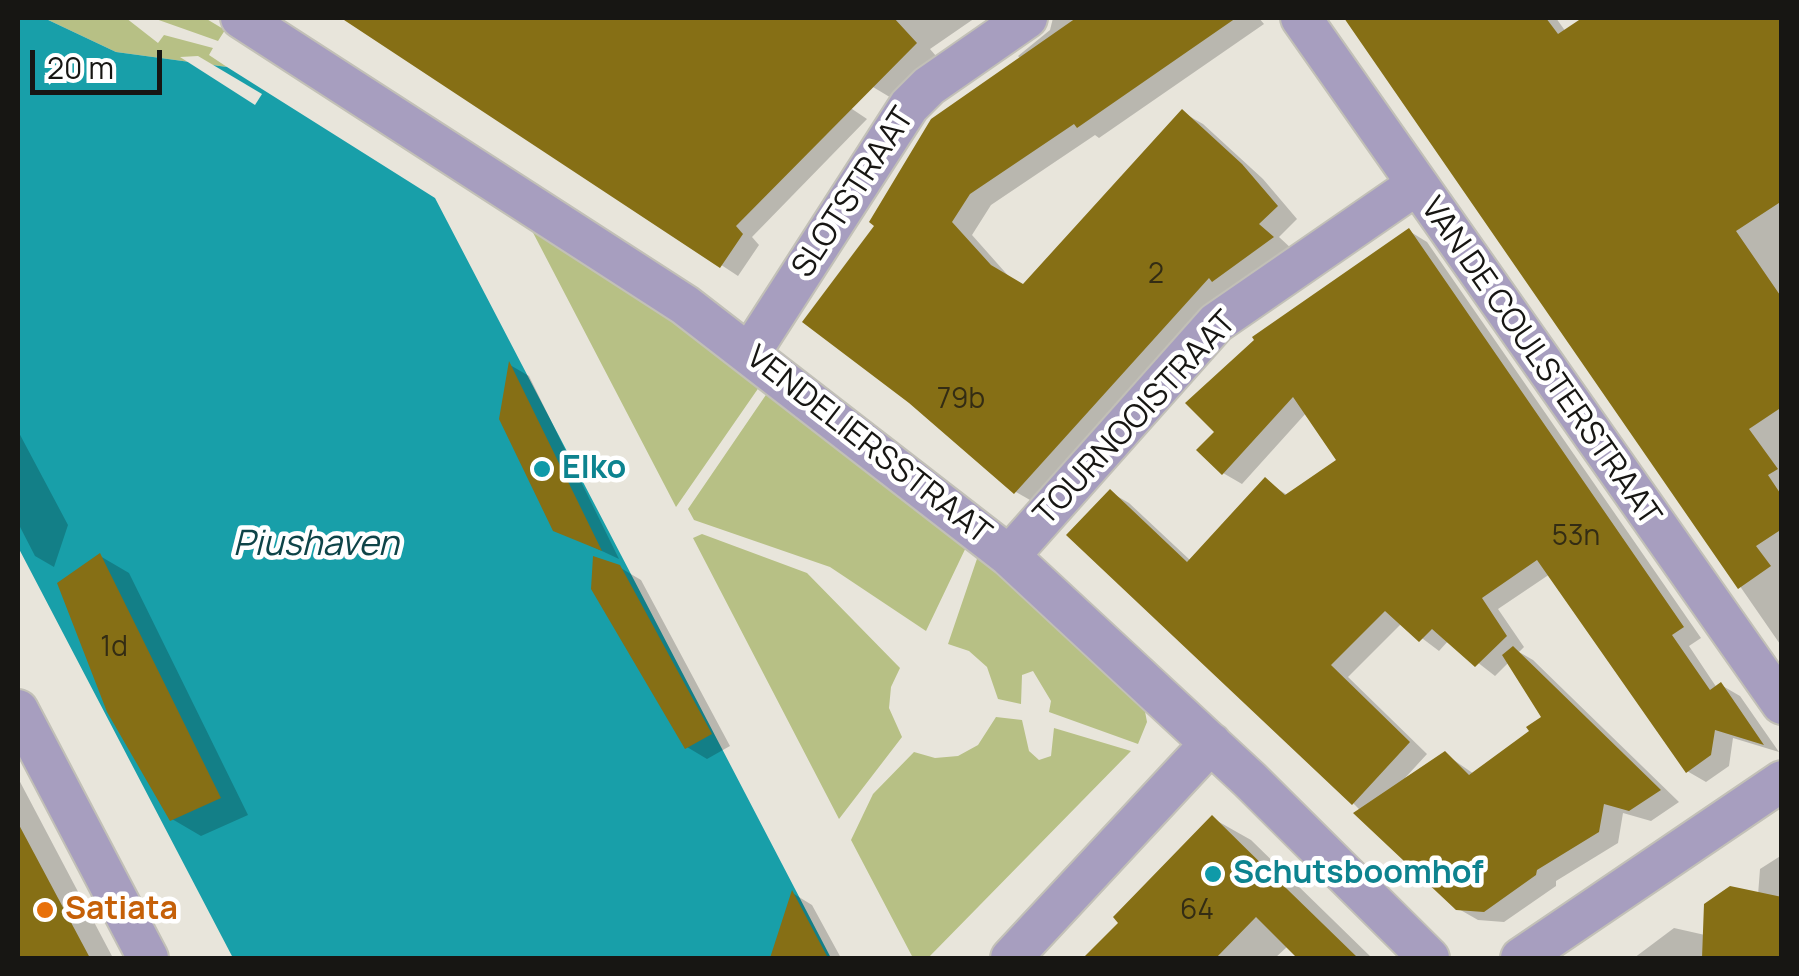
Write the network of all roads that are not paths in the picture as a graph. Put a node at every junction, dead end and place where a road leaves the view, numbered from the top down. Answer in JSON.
{"nodes":[{"id":1,"x":241,"y":18,"type":"edge"},
{"id":2,"x":1026,"y":18,"type":"edge"},
{"id":3,"x":1302,"y":18,"type":"edge"},
{"id":4,"x":1416,"y":185,"type":"junction"},
{"id":5,"x":750,"y":352,"type":"junction"},
{"id":6,"x":1010,"y":556,"type":"junction"},
{"id":7,"x":1782,"y":704,"type":"edge"},
{"id":8,"x":18,"y":710,"type":"edge"},
{"id":9,"x":1211,"y":743,"type":"junction"},
{"id":10,"x":1782,"y":781,"type":"edge"},
{"id":11,"x":148,"y":958,"type":"edge"},
{"id":12,"x":1012,"y":958,"type":"edge"},
{"id":13,"x":1428,"y":958,"type":"edge"},
{"id":14,"x":1522,"y":958,"type":"edge"}],
"edges":[{"from":1,"to":5,"type":"street","name":"VENDELIERSSTRAAT"},
{"from":2,"to":5,"type":"street","name":"SLOTSTRAAT"},
{"from":3,"to":4,"type":"street","name":"VAN DE COULSTERSTRAAT"},
{"from":4,"to":6,"type":"street","name":"TOURNOOISTRAAT"},
{"from":4,"to":7,"type":"street","name":"VAN DE COULSTERSTRAAT"},
{"from":5,"to":6,"type":"street","name":"VENDELIERSSTRAAT"},
{"from":6,"to":9,"type":"street","name":"VENDELIERSSTRAAT"},
{"from":8,"to":11,"type":"street"},
{"from":9,"to":12,"type":"street"},
{"from":9,"to":13,"type":"street","name":"VENDELIERSSTRAAT"},
{"from":10,"to":14,"type":"street"}]}
